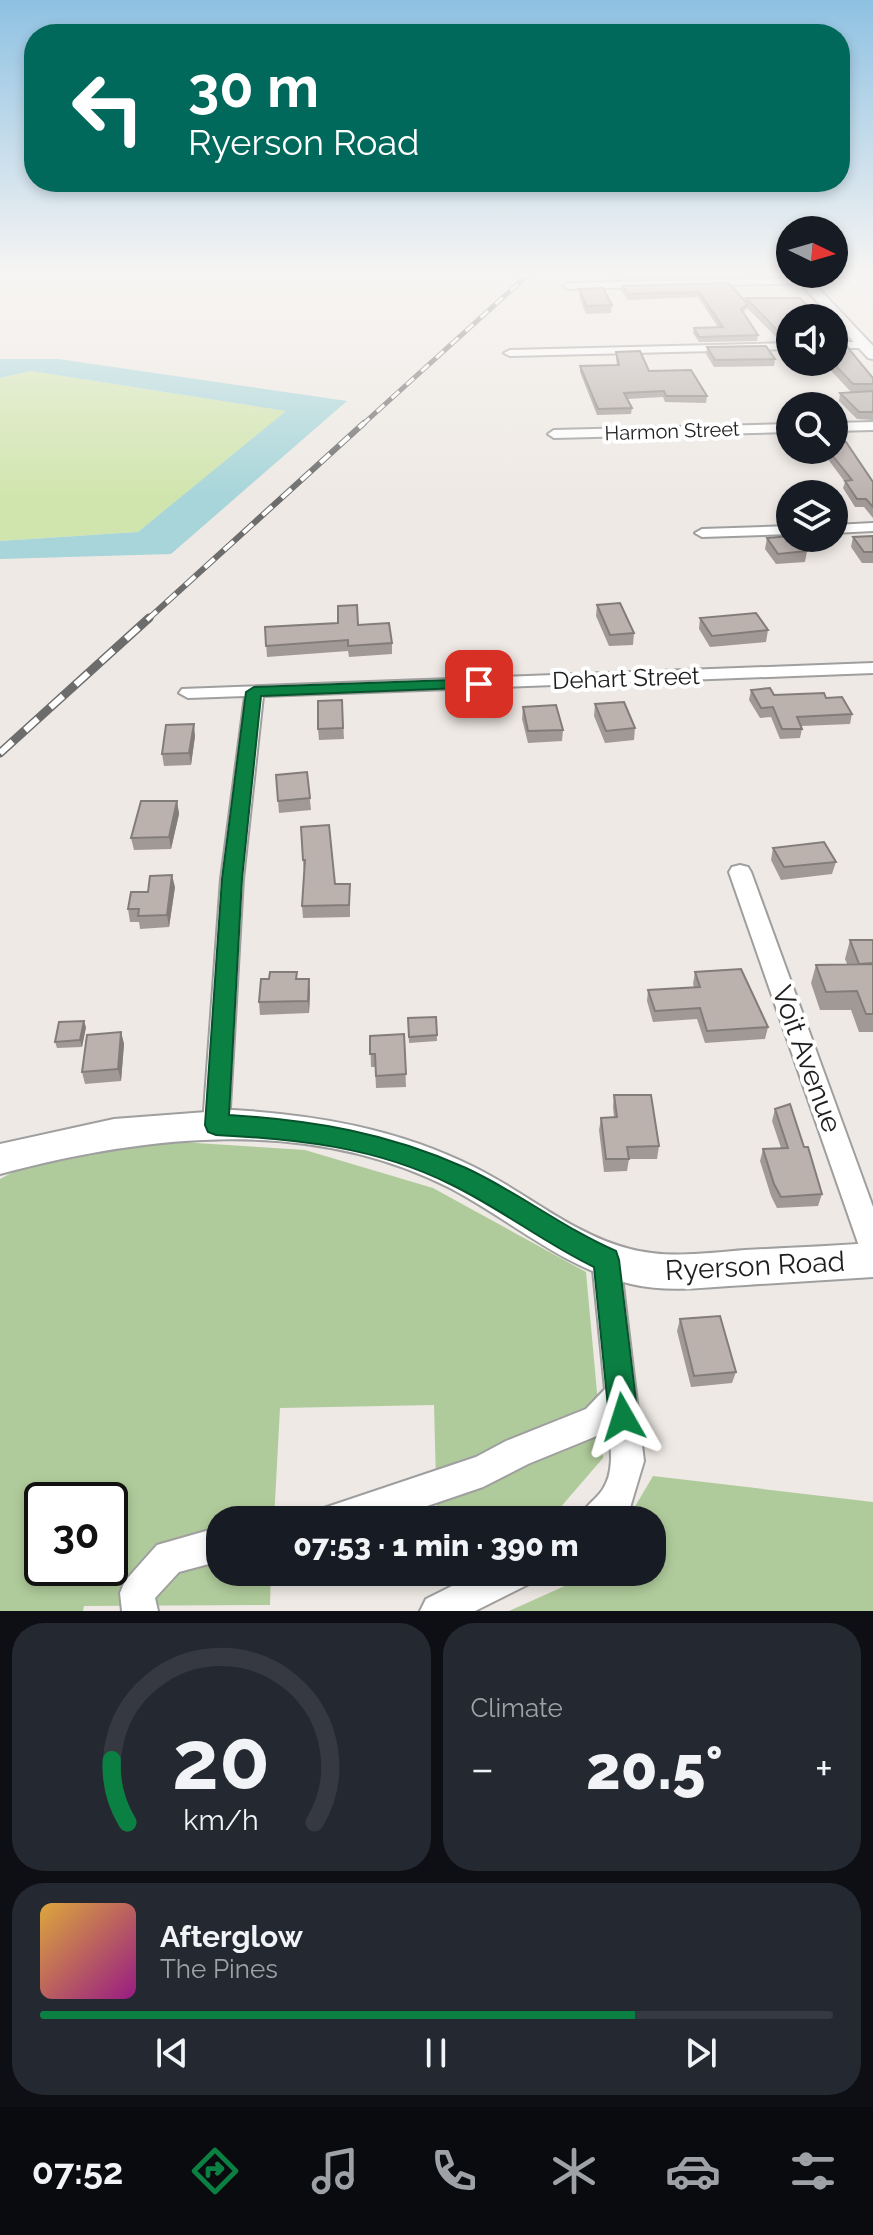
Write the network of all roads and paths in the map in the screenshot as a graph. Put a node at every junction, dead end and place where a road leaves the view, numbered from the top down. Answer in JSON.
{"nodes":[{"id":1,"x":743,"y":347,"type":"edge"},
{"id":2,"x":510,"y":353,"type":"dead end"},
{"id":3,"x":873,"y":426,"type":"edge"},
{"id":4,"x":848,"y":427,"type":"edge"},
{"id":5,"x":776,"y":428,"type":"edge"},
{"id":6,"x":554,"y":434,"type":"dead end"},
{"id":7,"x":873,"y":527,"type":"edge"},
{"id":8,"x":848,"y":528,"type":"edge"},
{"id":9,"x":776,"y":530,"type":"edge"},
{"id":10,"x":702,"y":533,"type":"dead end"},
{"id":11,"x":873,"y":668,"type":"edge"},
{"id":12,"x":254,"y":692,"type":"junction"},
{"id":13,"x":188,"y":693,"type":"dead end"},
{"id":14,"x":740,"y":872,"type":"dead end"},
{"id":15,"x":216,"y":1125,"type":"junction"},
{"id":16,"x":0,"y":1159,"type":"edge"},
{"id":17,"x":873,"y":1246,"type":"edge"},
{"id":18,"x":606,"y":1260,"type":"junction"},
{"id":19,"x":873,"y":1260,"type":"edge"},
{"id":20,"x":621,"y":1395,"type":"junction"},
{"id":21,"x":378,"y":1506,"type":"edge"},
{"id":22,"x":610,"y":1506,"type":"edge"},
{"id":23,"x":206,"y":1548,"type":"edge"},
{"id":24,"x":489,"y":1586,"type":"edge"},
{"id":25,"x":140,"y":1611,"type":"edge"},
{"id":26,"x":438,"y":1611,"type":"edge"}],
"edges":[{"from":1,"to":2,"type":"street"},
{"from":3,"to":4,"type":"street"},
{"from":5,"to":6,"type":"street","name":"Harmon Street"},
{"from":7,"to":8,"type":"street"},
{"from":9,"to":10,"type":"street"},
{"from":11,"to":12,"type":"street","name":"Dehart Street"},
{"from":12,"to":13,"type":"street","name":"Dehart Street"},
{"from":12,"to":15,"type":"street"},
{"from":14,"to":17,"type":"street","name":"Voit Avenue"},
{"from":15,"to":16,"type":"street","name":"Ryerson Road"},
{"from":15,"to":18,"type":"street","name":"Ryerson Road"},
{"from":18,"to":19,"type":"street","name":"Ryerson Road"},
{"from":18,"to":20,"type":"street"},
{"from":20,"to":21,"type":"street"},
{"from":20,"to":22,"type":"street"},
{"from":23,"to":25,"type":"street"},
{"from":24,"to":26,"type":"street"}]}
